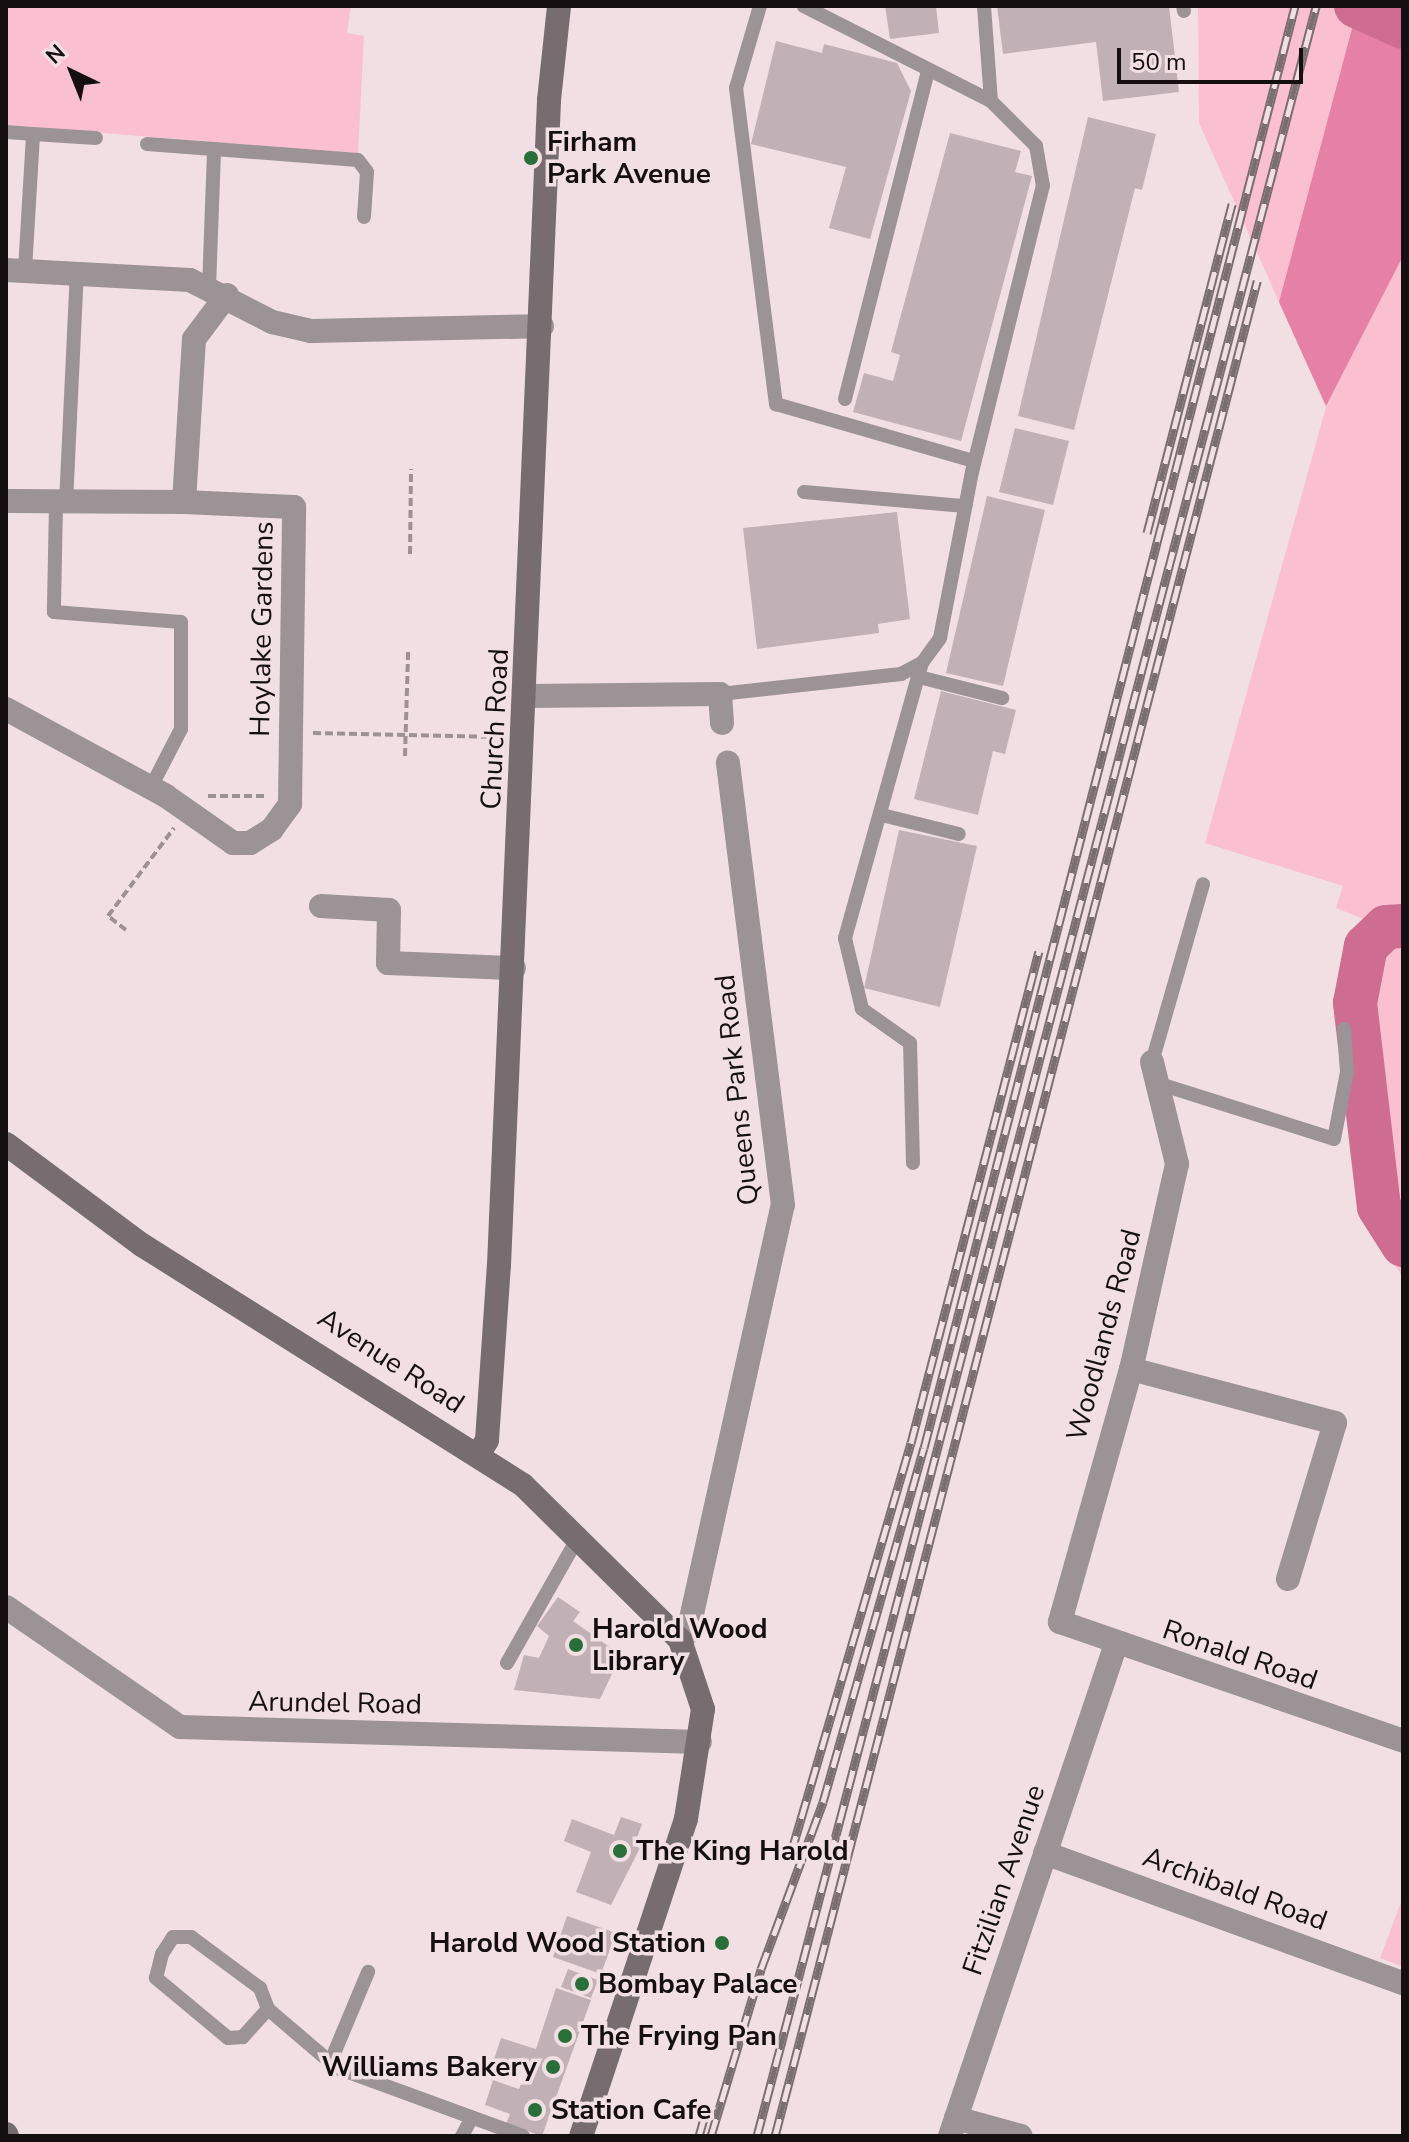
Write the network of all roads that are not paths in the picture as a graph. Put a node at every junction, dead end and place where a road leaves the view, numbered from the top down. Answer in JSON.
{"nodes":[{"id":1,"x":559,"y":6,"type":"edge"},
{"id":2,"x":760,"y":6,"type":"edge"},
{"id":3,"x":804,"y":6,"type":"edge"},
{"id":4,"x":984,"y":6,"type":"edge"},
{"id":5,"x":928,"y":70,"type":"junction"},
{"id":6,"x":991,"y":101,"type":"junction"},
{"id":7,"x":6,"y":132,"type":"edge"},
{"id":8,"x":33,"y":134,"type":"junction"},
{"id":9,"x":96,"y":138,"type":"dead end"},
{"id":10,"x":147,"y":144,"type":"dead end"},
{"id":11,"x":214,"y":149,"type":"junction"},
{"id":12,"x":364,"y":217,"type":"dead end"},
{"id":13,"x":16,"y":270,"type":"edge"},
{"id":14,"x":77,"y":271,"type":"junction"},
{"id":15,"x":218,"y":291,"type":"junction"},
{"id":16,"x":542,"y":326,"type":"junction"},
{"id":17,"x":845,"y":399,"type":"dead end"},
{"id":18,"x":974,"y":461,"type":"junction"},
{"id":19,"x":804,"y":492,"type":"dead end"},
{"id":20,"x":6,"y":501,"type":"edge"},
{"id":21,"x":184,"y":502,"type":"junction"},
{"id":22,"x":61,"y":503,"type":"junction"},
{"id":23,"x":965,"y":506,"type":"junction"},
{"id":24,"x":920,"y":670,"type":"junction"},
{"id":25,"x":720,"y":694,"type":"junction"},
{"id":26,"x":526,"y":696,"type":"junction"},
{"id":27,"x":1002,"y":698,"type":"dead end"},
{"id":28,"x":6,"y":709,"type":"edge"},
{"id":29,"x":722,"y":723,"type":"dead end"},
{"id":30,"x":728,"y":762,"type":"dead end"},
{"id":31,"x":158,"y":792,"type":"junction"},
{"id":32,"x":882,"y":815,"type":"junction"},
{"id":33,"x":959,"y":834,"type":"dead end"},
{"id":34,"x":1203,"y":884,"type":"dead end"},
{"id":35,"x":321,"y":906,"type":"dead end"},
{"id":36,"x":514,"y":968,"type":"junction"},
{"id":37,"x":1344,"y":1029,"type":"dead end"},
{"id":38,"x":1152,"y":1062,"type":"joint"},
{"id":39,"x":1163,"y":1085,"type":"junction"},
{"id":40,"x":6,"y":1144,"type":"edge"},
{"id":41,"x":913,"y":1163,"type":"dead end"},
{"id":42,"x":1131,"y":1369,"type":"junction"},
{"id":43,"x":479,"y":1453,"type":"junction"},
{"id":44,"x":580,"y":1534,"type":"junction"},
{"id":45,"x":1288,"y":1579,"type":"dead end"},
{"id":46,"x":6,"y":1607,"type":"edge"},
{"id":47,"x":1060,"y":1622,"type":"joint"},
{"id":48,"x":680,"y":1640,"type":"junction"},
{"id":49,"x":1116,"y":1644,"type":"junction"},
{"id":50,"x":507,"y":1663,"type":"dead end"},
{"id":51,"x":1403,"y":1741,"type":"edge"},
{"id":52,"x":700,"y":1742,"type":"junction"},
{"id":53,"x":1045,"y":1853,"type":"junction"},
{"id":54,"x":368,"y":1972,"type":"dead end"},
{"id":55,"x":1403,"y":1983,"type":"edge"},
{"id":56,"x":268,"y":2009,"type":"junction"},
{"id":57,"x":330,"y":2063,"type":"junction"},
{"id":58,"x":472,"y":2117,"type":"junction"},
{"id":59,"x":953,"y":2127,"type":"edge"},
{"id":60,"x":462,"y":2136,"type":"edge"},
{"id":61,"x":523,"y":2136,"type":"edge"},
{"id":62,"x":581,"y":2136,"type":"edge"},
{"id":63,"x":1021,"y":2136,"type":"edge"}],
"edges":[{"from":1,"to":16,"type":"street","name":"Church Road"},
{"from":2,"to":18,"type":"lane"},
{"from":3,"to":5,"type":"lane"},
{"from":4,"to":6,"type":"lane"},
{"from":5,"to":6,"type":"lane"},
{"from":5,"to":17,"type":"lane"},
{"from":6,"to":18,"type":"lane"},
{"from":7,"to":8,"type":"lane"},
{"from":8,"to":9,"type":"lane"},
{"from":8,"to":13,"type":"lane"},
{"from":10,"to":11,"type":"lane"},
{"from":11,"to":12,"type":"lane"},
{"from":11,"to":15,"type":"lane"},
{"from":13,"to":14,"type":"street"},
{"from":14,"to":15,"type":"street"},
{"from":14,"to":22,"type":"lane"},
{"from":15,"to":16,"type":"street"},
{"from":15,"to":21,"type":"street"},
{"from":16,"to":26,"type":"street","name":"Church Road"},
{"from":18,"to":23,"type":"lane"},
{"from":19,"to":23,"type":"lane"},
{"from":20,"to":22,"type":"street"},
{"from":21,"to":22,"type":"street"},
{"from":21,"to":31,"type":"street","name":"Hoylake Gardens"},
{"from":22,"to":31,"type":"lane"},
{"from":23,"to":24,"type":"lane"},
{"from":24,"to":25,"type":"lane"},
{"from":24,"to":27,"type":"lane"},
{"from":24,"to":32,"type":"lane"},
{"from":25,"to":26,"type":"street"},
{"from":25,"to":29,"type":"street"},
{"from":26,"to":36,"type":"street","name":"Church Road"},
{"from":28,"to":31,"type":"street"},
{"from":30,"to":48,"type":"street","name":"Queens Park Road"},
{"from":32,"to":33,"type":"lane"},
{"from":32,"to":41,"type":"lane"},
{"from":34,"to":38,"type":"lane"},
{"from":35,"to":36,"type":"street"},
{"from":36,"to":43,"type":"street","name":"Church Road"},
{"from":37,"to":39,"type":"lane"},
{"from":38,"to":39,"type":"street","name":"Woodlands Road"},
{"from":39,"to":42,"type":"street","name":"Woodlands Road"},
{"from":40,"to":43,"type":"street","name":"Avenue Road"},
{"from":42,"to":45,"type":"street"},
{"from":42,"to":47,"type":"street","name":"Woodlands Road"},
{"from":43,"to":44,"type":"street","name":"Avenue Road"},
{"from":44,"to":48,"type":"street","name":"Avenue Road"},
{"from":44,"to":50,"type":"lane"},
{"from":46,"to":52,"type":"street","name":"Arundel Road"},
{"from":47,"to":49,"type":"street","name":"Ronald Road"},
{"from":48,"to":52,"type":"street","name":"Avenue Road"},
{"from":49,"to":51,"type":"street","name":"Ronald Road"},
{"from":49,"to":53,"type":"street","name":"Fitzilian Avenue"},
{"from":52,"to":62,"type":"street"},
{"from":53,"to":55,"type":"street","name":"Archibald Road"},
{"from":53,"to":59,"type":"street","name":"Fitzilian Avenue"},
{"from":54,"to":57,"type":"lane"},
{"from":56,"to":56,"type":"lane"},
{"from":56,"to":57,"type":"lane"},
{"from":57,"to":58,"type":"lane"},
{"from":58,"to":60,"type":"lane"},
{"from":58,"to":61,"type":"lane"},
{"from":59,"to":63,"type":"street"}]}
